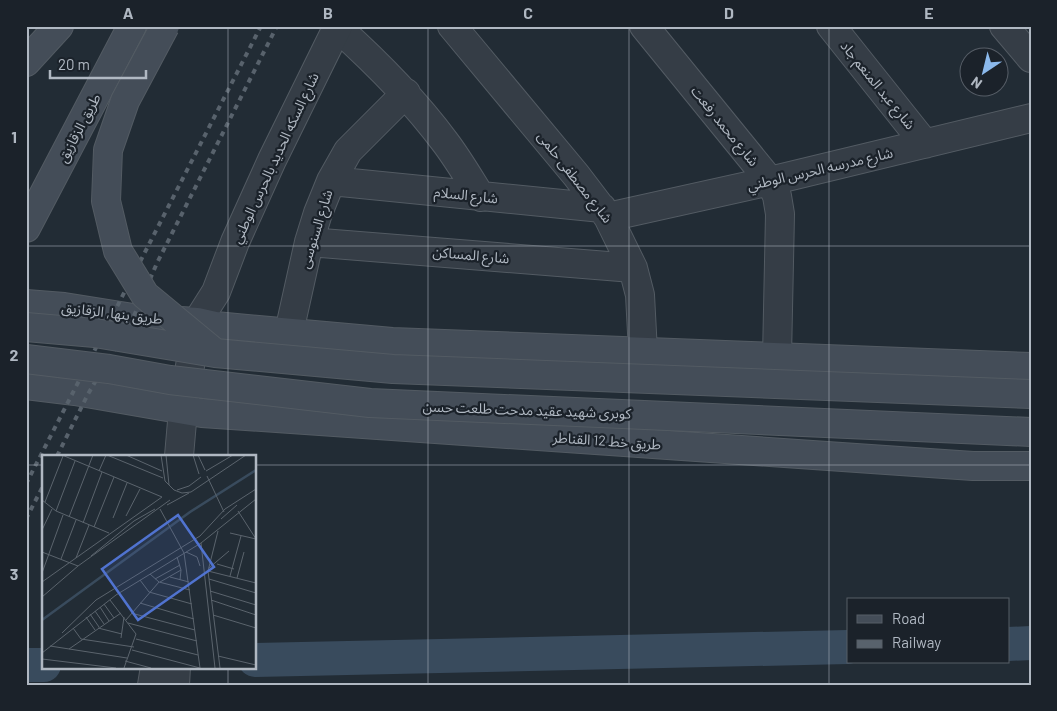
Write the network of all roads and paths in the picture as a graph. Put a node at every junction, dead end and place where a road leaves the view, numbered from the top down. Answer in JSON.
{"nodes":[{"id":1,"x":57,"y":26,"type":"edge"},
{"id":2,"x":132,"y":26,"type":"edge"},
{"id":3,"x":165,"y":26,"type":"edge"},
{"id":4,"x":452,"y":26,"type":"edge"},
{"id":5,"x":644,"y":26,"type":"edge"},
{"id":6,"x":831,"y":26,"type":"edge"},
{"id":7,"x":1004,"y":26,"type":"edge"},
{"id":8,"x":338,"y":27,"type":"edge"},
{"id":9,"x":1031,"y":58,"type":"edge"},
{"id":10,"x":26,"y":62,"type":"edge"},
{"id":11,"x":406,"y":93,"type":"junction"},
{"id":12,"x":1031,"y":118,"type":"edge"},
{"id":13,"x":925,"y":144,"type":"junction"},
{"id":14,"x":331,"y":181,"type":"junction"},
{"id":15,"x":770,"y":181,"type":"junction"},
{"id":16,"x":481,"y":196,"type":"junction"},
{"id":17,"x":605,"y":213,"type":"junction"},
{"id":18,"x":28,"y":223,"type":"edge"},
{"id":19,"x":309,"y":242,"type":"junction"},
{"id":20,"x":633,"y":268,"type":"junction"},
{"id":21,"x":26,"y":304,"type":"edge"},
{"id":22,"x":206,"y":324,"type":"junction"},
{"id":23,"x":26,"y":327,"type":"edge"},
{"id":24,"x":289,"y":332,"type":"junction"},
{"id":25,"x":643,"y":352,"type":"junction"},
{"id":26,"x":215,"y":353,"type":"junction"},
{"id":27,"x":777,"y":357,"type":"junction"},
{"id":28,"x":26,"y":359,"type":"edge"},
{"id":29,"x":1031,"y":367,"type":"edge"},
{"id":30,"x":26,"y":385,"type":"edge"},
{"id":31,"x":1031,"y":394,"type":"edge"},
{"id":32,"x":192,"y":412,"type":"junction"},
{"id":33,"x":1031,"y":432,"type":"edge"},
{"id":34,"x":179,"y":455,"type":"edge"},
{"id":35,"x":198,"y":455,"type":"edge"},
{"id":36,"x":1031,"y":466,"type":"edge"},
{"id":37,"x":155,"y":668,"type":"edge"},
{"id":38,"x":176,"y":668,"type":"edge"},
{"id":39,"x":152,"y":685,"type":"edge"},
{"id":40,"x":175,"y":685,"type":"edge"}],
"edges":[{"from":1,"to":10,"type":"main road"},
{"from":2,"to":18,"type":"main road","name":"طريق الزقازيق"},
{"from":3,"to":26,"type":"main road","bridge":true},
{"from":4,"to":17,"type":"street","name":"شارع مصطفى حلمى"},
{"from":5,"to":15,"type":"street","name":"شارع محمد رفعت"},
{"from":6,"to":13,"type":"street","name":"شارع عبد المنعم جاد"},
{"from":7,"to":9,"type":"street"},
{"from":8,"to":11,"type":"street"},
{"from":8,"to":22,"type":"street","name":"شارع السكه الحديد بالحرس الوطني"},
{"from":11,"to":14,"type":"street","name":"شارع السنوسى"},
{"from":11,"to":16,"type":"street"},
{"from":12,"to":13,"type":"street","name":"شارع مدرسه الحرس الوطني"},
{"from":13,"to":15,"type":"street","name":"شارع مدرسه الحرس الوطني"},
{"from":14,"to":16,"type":"street","name":"شارع السلام"},
{"from":14,"to":19,"type":"street","name":"شارع السنوسى"},
{"from":15,"to":17,"type":"street","name":"شارع مدرسه الحرس الوطني"},
{"from":15,"to":27,"type":"street","name":"شارع محمد رفعت"},
{"from":16,"to":17,"type":"street","name":"شارع السلام"},
{"from":17,"to":20,"type":"street","name":"شارع مصطفى حلمى"},
{"from":19,"to":20,"type":"street","name":"شارع المساكن"},
{"from":19,"to":24,"type":"street","name":"شارع السنوسى"},
{"from":20,"to":25,"type":"street","name":"شارع مصطفى حلمى"},
{"from":21,"to":22,"type":"main road","name":"طريق بنها, الزقازيق"},
{"from":22,"to":24,"type":"main road"},
{"from":22,"to":32,"type":"street","name":"شارع السكه الحديد بالحرس الوطني"},
{"from":23,"to":26,"type":"main road","bridge":true},
{"from":24,"to":25,"type":"main road"},
{"from":25,"to":27,"type":"main road"},
{"from":26,"to":31,"type":"main road","bridge":true},
{"from":27,"to":29,"type":"main road"},
{"from":28,"to":33,"type":"main road","name":"كوبرى شهيد عقيد مدحت طلعت حسن","bridge":true},
{"from":30,"to":32,"type":"main road"},
{"from":32,"to":34,"type":"street","name":"شارع السكه الحديد بالحرس الوطني"},
{"from":32,"to":35,"type":"street","name":"شارع السكه الحديد بالحرس الوطني"},
{"from":32,"to":36,"type":"main road","name":"طريق خط 12 القناطر"},
{"from":37,"to":39,"type":"street"},
{"from":38,"to":40,"type":"street"}]}
